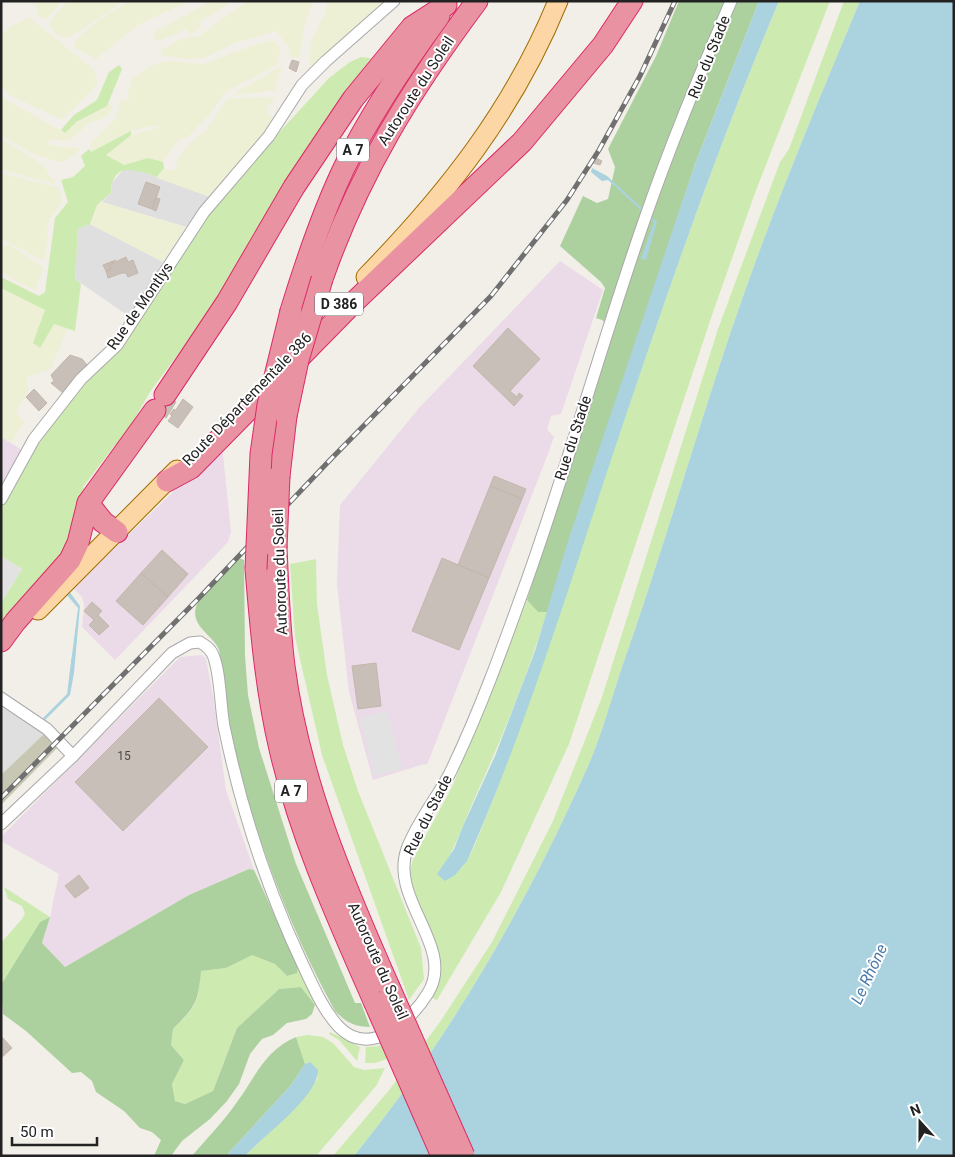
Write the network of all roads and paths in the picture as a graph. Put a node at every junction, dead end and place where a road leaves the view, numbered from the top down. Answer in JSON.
{"nodes":[{"id":1,"x":394,"y":1,"type":"edge"},
{"id":2,"x":477,"y":1,"type":"edge"},
{"id":3,"x":558,"y":1,"type":"edge"},
{"id":4,"x":632,"y":1,"type":"edge"},
{"id":5,"x":731,"y":1,"type":"edge"},
{"id":6,"x":448,"y":3,"type":"edge"},
{"id":7,"x":167,"y":481,"type":"junction"},
{"id":8,"x":1,"y":498,"type":"edge"},
{"id":9,"x":88,"y":503,"type":"junction"},
{"id":10,"x":117,"y":532,"type":"junction"},
{"id":11,"x":1,"y":641,"type":"edge"},
{"id":12,"x":1,"y":646,"type":"edge"},
{"id":13,"x":1,"y":698,"type":"edge"},
{"id":14,"x":73,"y":756,"type":"junction"},
{"id":15,"x":1,"y":824,"type":"edge"},
{"id":16,"x":382,"y":994,"type":"junction"},
{"id":17,"x":442,"y":1156,"type":"edge"},
{"id":18,"x":464,"y":1156,"type":"edge"}],
"edges":[{"from":1,"to":8,"type":"street","name":"Rue de Montlys"},
{"from":2,"to":16,"type":"highway","name":"Autoroute du Soleil","number":"A 7","bridge":true},
{"from":3,"to":7,"type":"main road","name":"Route Départementale 386","number":"D 386"},
{"from":4,"to":7,"type":"highway"},
{"from":5,"to":14,"type":"street","name":"Rue du Stade"},
{"from":6,"to":9,"type":"highway"},
{"from":6,"to":16,"type":"highway","name":"Autoroute du Soleil","number":"A 7","bridge":true},
{"from":7,"to":10,"type":"main road","name":"Route Départementale 386","number":"D 386"},
{"from":9,"to":10,"type":"highway"},
{"from":9,"to":11,"type":"highway"},
{"from":10,"to":12,"type":"main road","name":"Route Départementale 386","number":"D 386"},
{"from":13,"to":14,"type":"street"},
{"from":14,"to":15,"type":"street","name":"Rue du Stade"},
{"from":16,"to":17,"type":"highway","name":"Autoroute du Soleil","number":"A 7","bridge":true},
{"from":16,"to":18,"type":"highway","name":"Autoroute du Soleil","number":"A 7","bridge":true}]}
